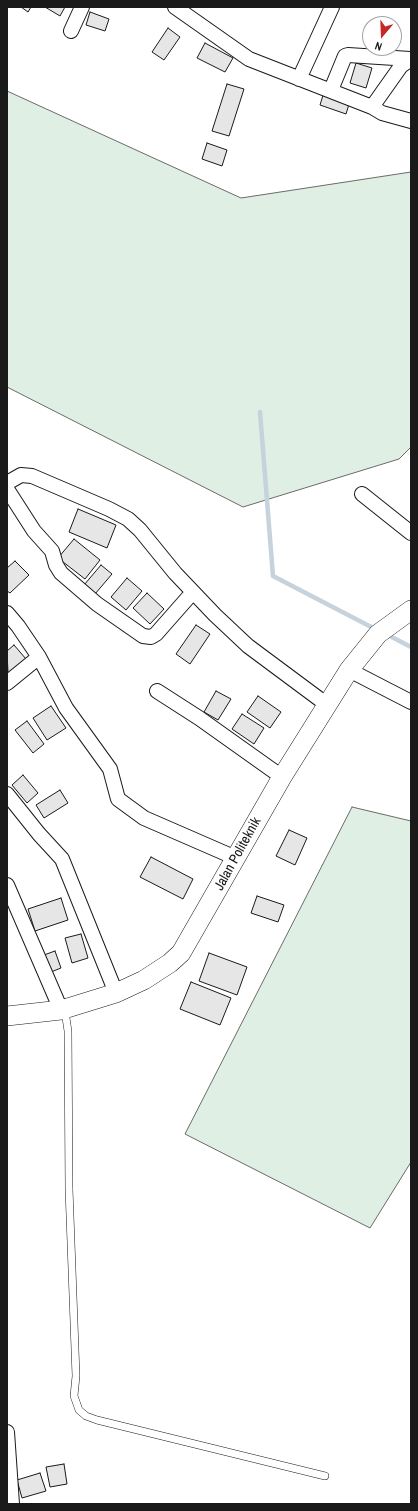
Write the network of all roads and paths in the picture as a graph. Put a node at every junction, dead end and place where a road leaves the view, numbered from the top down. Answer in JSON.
{"nodes":[{"id":1,"x":82,"y":7,"type":"edge"},
{"id":2,"x":175,"y":7,"type":"edge"},
{"id":3,"x":332,"y":7,"type":"edge"},
{"id":4,"x":70,"y":31,"type":"dead end"},
{"id":5,"x":411,"y":59,"type":"edge"},
{"id":6,"x":299,"y":79,"type":"junction"},
{"id":7,"x":331,"y":90,"type":"junction"},
{"id":8,"x":372,"y":107,"type":"junction"},
{"id":9,"x":411,"y":121,"type":"edge"},
{"id":10,"x":7,"y":483,"type":"edge"},
{"id":11,"x":7,"y":489,"type":"edge"},
{"id":12,"x":362,"y":494,"type":"dead end"},
{"id":13,"x":411,"y":533,"type":"edge"},
{"id":14,"x":193,"y":592,"type":"junction"},
{"id":15,"x":411,"y":610,"type":"edge"},
{"id":16,"x":7,"y":613,"type":"edge"},
{"id":17,"x":39,"y":657,"type":"junction"},
{"id":18,"x":349,"y":670,"type":"junction"},
{"id":19,"x":7,"y":683,"type":"edge"},
{"id":20,"x":157,"y":691,"type":"dead end"},
{"id":21,"x":411,"y":702,"type":"edge"},
{"id":22,"x":326,"y":704,"type":"junction"},
{"id":23,"x":282,"y":777,"type":"junction"},
{"id":24,"x":7,"y":794,"type":"edge"},
{"id":25,"x":236,"y":858,"type":"junction"},
{"id":26,"x":7,"y":885,"type":"edge"},
{"id":27,"x":116,"y":993,"type":"junction"},
{"id":28,"x":61,"y":1010,"type":"junction"},
{"id":29,"x":7,"y":1016,"type":"edge"},
{"id":30,"x":7,"y":1432,"type":"edge"},
{"id":31,"x":325,"y":1476,"type":"dead end"},
{"id":32,"x":12,"y":1504,"type":"edge"}],
"edges":[{"from":1,"to":4,"type":"street"},
{"from":2,"to":6,"type":"street"},
{"from":3,"to":6,"type":"street"},
{"from":5,"to":7,"type":"street"},
{"from":5,"to":8,"type":"street"},
{"from":6,"to":7,"type":"street"},
{"from":7,"to":8,"type":"street"},
{"from":8,"to":9,"type":"street"},
{"from":10,"to":14,"type":"street"},
{"from":11,"to":14,"type":"street"},
{"from":12,"to":13,"type":"street"},
{"from":14,"to":22,"type":"street"},
{"from":15,"to":18,"type":"street","name":"Jalan Politeknik"},
{"from":16,"to":17,"type":"street"},
{"from":17,"to":19,"type":"street"},
{"from":17,"to":25,"type":"street"},
{"from":18,"to":21,"type":"street"},
{"from":18,"to":22,"type":"street","name":"Jalan Politeknik"},
{"from":20,"to":23,"type":"street"},
{"from":22,"to":23,"type":"street","name":"Jalan Politeknik"},
{"from":23,"to":25,"type":"street","name":"Jalan Politeknik"},
{"from":24,"to":27,"type":"street"},
{"from":25,"to":27,"type":"street","name":"Jalan Politeknik"},
{"from":26,"to":28,"type":"street"},
{"from":27,"to":28,"type":"street","name":"Jalan Politeknik"},
{"from":28,"to":29,"type":"street","name":"Jalan Politeknik"},
{"from":28,"to":31,"type":"lane"},
{"from":30,"to":32,"type":"street"}]}
